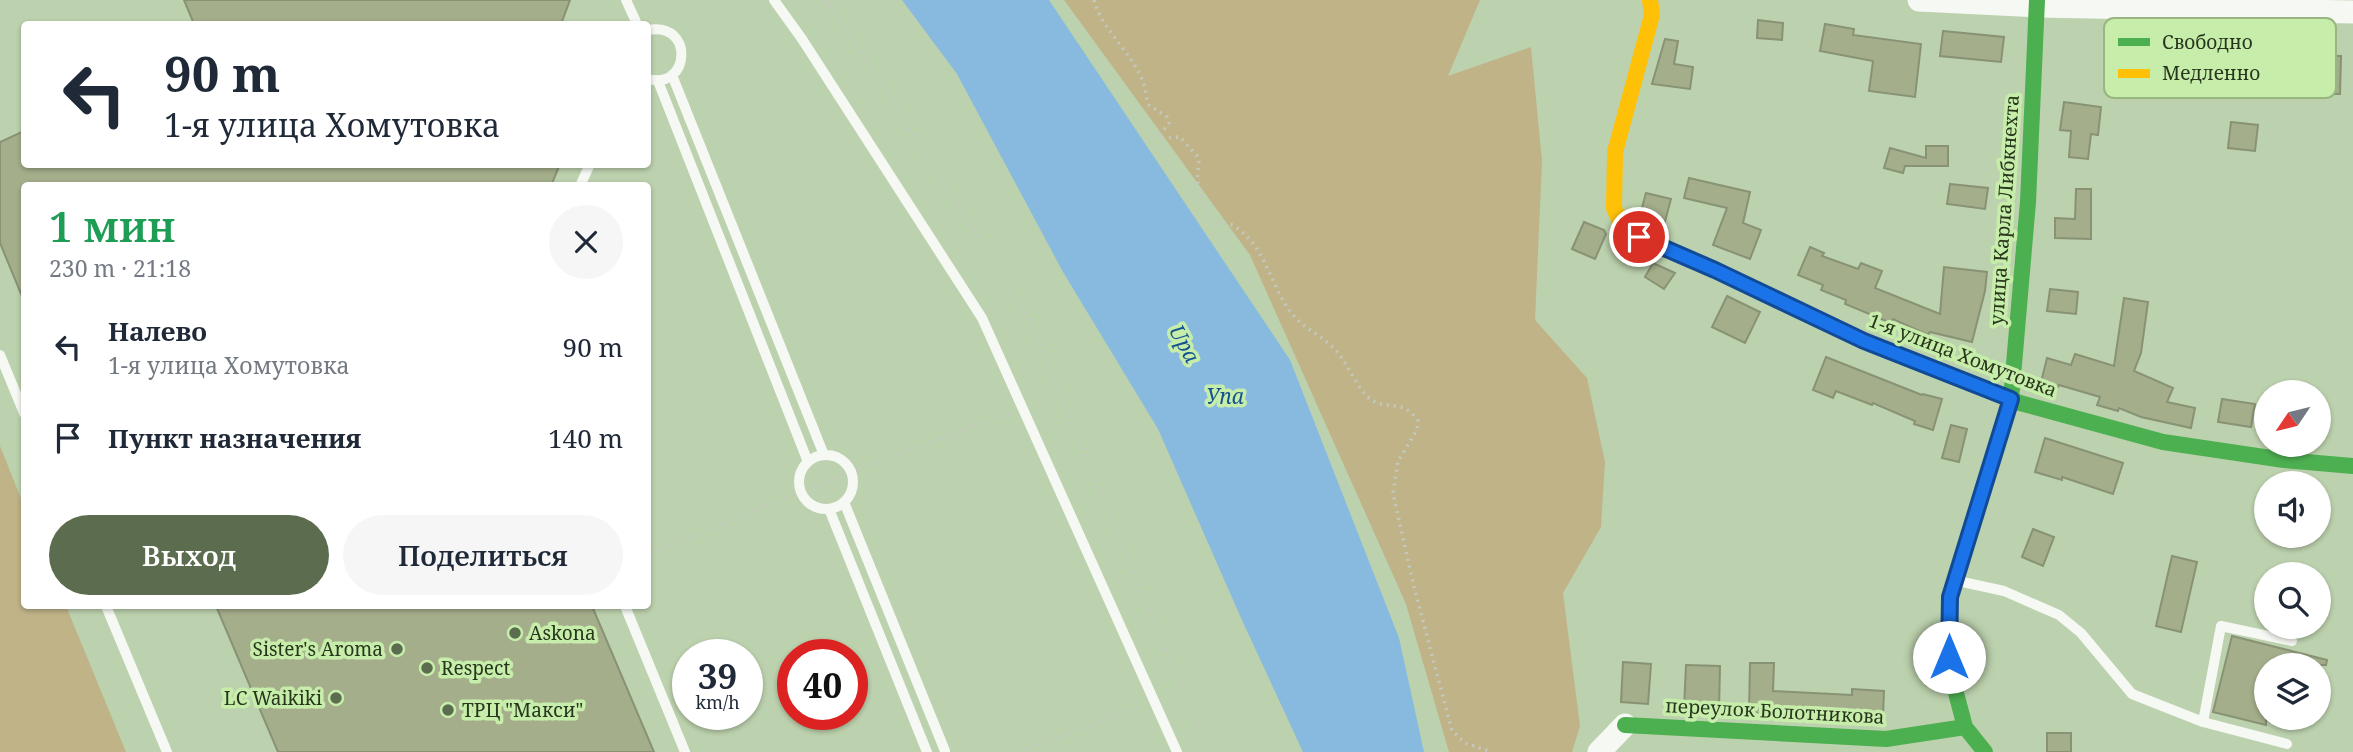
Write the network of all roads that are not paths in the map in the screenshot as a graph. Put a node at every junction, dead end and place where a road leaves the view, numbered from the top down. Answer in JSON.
{"nodes":[{"id":1,"x":626,"y":0,"type":"edge"},
{"id":2,"x":774,"y":0,"type":"edge"},
{"id":3,"x":1650,"y":0,"type":"edge"},
{"id":4,"x":1919,"y":0,"type":"edge"},
{"id":5,"x":2037,"y":3,"type":"edge"},
{"id":6,"x":2353,"y":12,"type":"edge"},
{"id":7,"x":636,"y":21,"type":"edge"},
{"id":8,"x":651,"y":30,"type":"edge"},
{"id":9,"x":672,"y":75,"type":"junction"},
{"id":10,"x":653,"y":80,"type":"edge"},
{"id":11,"x":0,"y":355,"type":"edge"},
{"id":12,"x":2011,"y":399,"type":"junction"},
{"id":13,"x":21,"y":406,"type":"edge"},
{"id":14,"x":824,"y":456,"type":"junction"},
{"id":15,"x":808,"y":462,"type":"junction"},
{"id":16,"x":2353,"y":466,"type":"edge"},
{"id":17,"x":844,"y":502,"type":"junction"},
{"id":18,"x":829,"y":509,"type":"junction"},
{"id":19,"x":1955,"y":580,"type":"junction"},
{"id":20,"x":107,"y":609,"type":"edge"},
{"id":21,"x":626,"y":609,"type":"edge"},
{"id":22,"x":2292,"y":641,"type":"dead end"},
{"id":23,"x":2203,"y":722,"type":"junction"},
{"id":24,"x":1625,"y":725,"type":"joint"},
{"id":25,"x":1965,"y":727,"type":"junction"},
{"id":26,"x":2287,"y":744,"type":"dead end"},
{"id":27,"x":167,"y":752,"type":"edge"},
{"id":28,"x":685,"y":752,"type":"edge"},
{"id":29,"x":927,"y":752,"type":"edge"},
{"id":30,"x":946,"y":752,"type":"edge"},
{"id":31,"x":1177,"y":752,"type":"edge"},
{"id":32,"x":1599,"y":752,"type":"edge"},
{"id":33,"x":1985,"y":752,"type":"edge"}],
"edges":[{"from":1,"to":7,"type":"lane"},
{"from":2,"to":31,"type":"lane"},
{"from":3,"to":12,"type":"street","name":"1-я улица Хомутовка"},
{"from":4,"to":5,"type":"street"},
{"from":5,"to":6,"type":"street"},
{"from":5,"to":12,"type":"street","name":"улица Карла Либкнехта"},
{"from":8,"to":9,"type":"lane"},
{"from":9,"to":10,"type":"lane"},
{"from":9,"to":14,"type":"lane"},
{"from":10,"to":15,"type":"lane"},
{"from":11,"to":13,"type":"lane"},
{"from":12,"to":16,"type":"street","name":"1-я улица Хомутовка"},
{"from":12,"to":19,"type":"street","name":"улица Карла Либкнехта"},
{"from":14,"to":15,"type":"lane"},
{"from":14,"to":17,"type":"lane"},
{"from":15,"to":18,"type":"lane"},
{"from":17,"to":18,"type":"lane"},
{"from":17,"to":30,"type":"lane"},
{"from":18,"to":29,"type":"lane"},
{"from":19,"to":23,"type":"lane"},
{"from":19,"to":25,"type":"street","name":"улица Карла Либкнехта"},
{"from":20,"to":27,"type":"lane"},
{"from":21,"to":28,"type":"lane"},
{"from":22,"to":23,"type":"lane"},
{"from":23,"to":26,"type":"lane"},
{"from":24,"to":25,"type":"street","name":"переулок Болотникова"},
{"from":24,"to":32,"type":"street"},
{"from":25,"to":33,"type":"street"}]}
